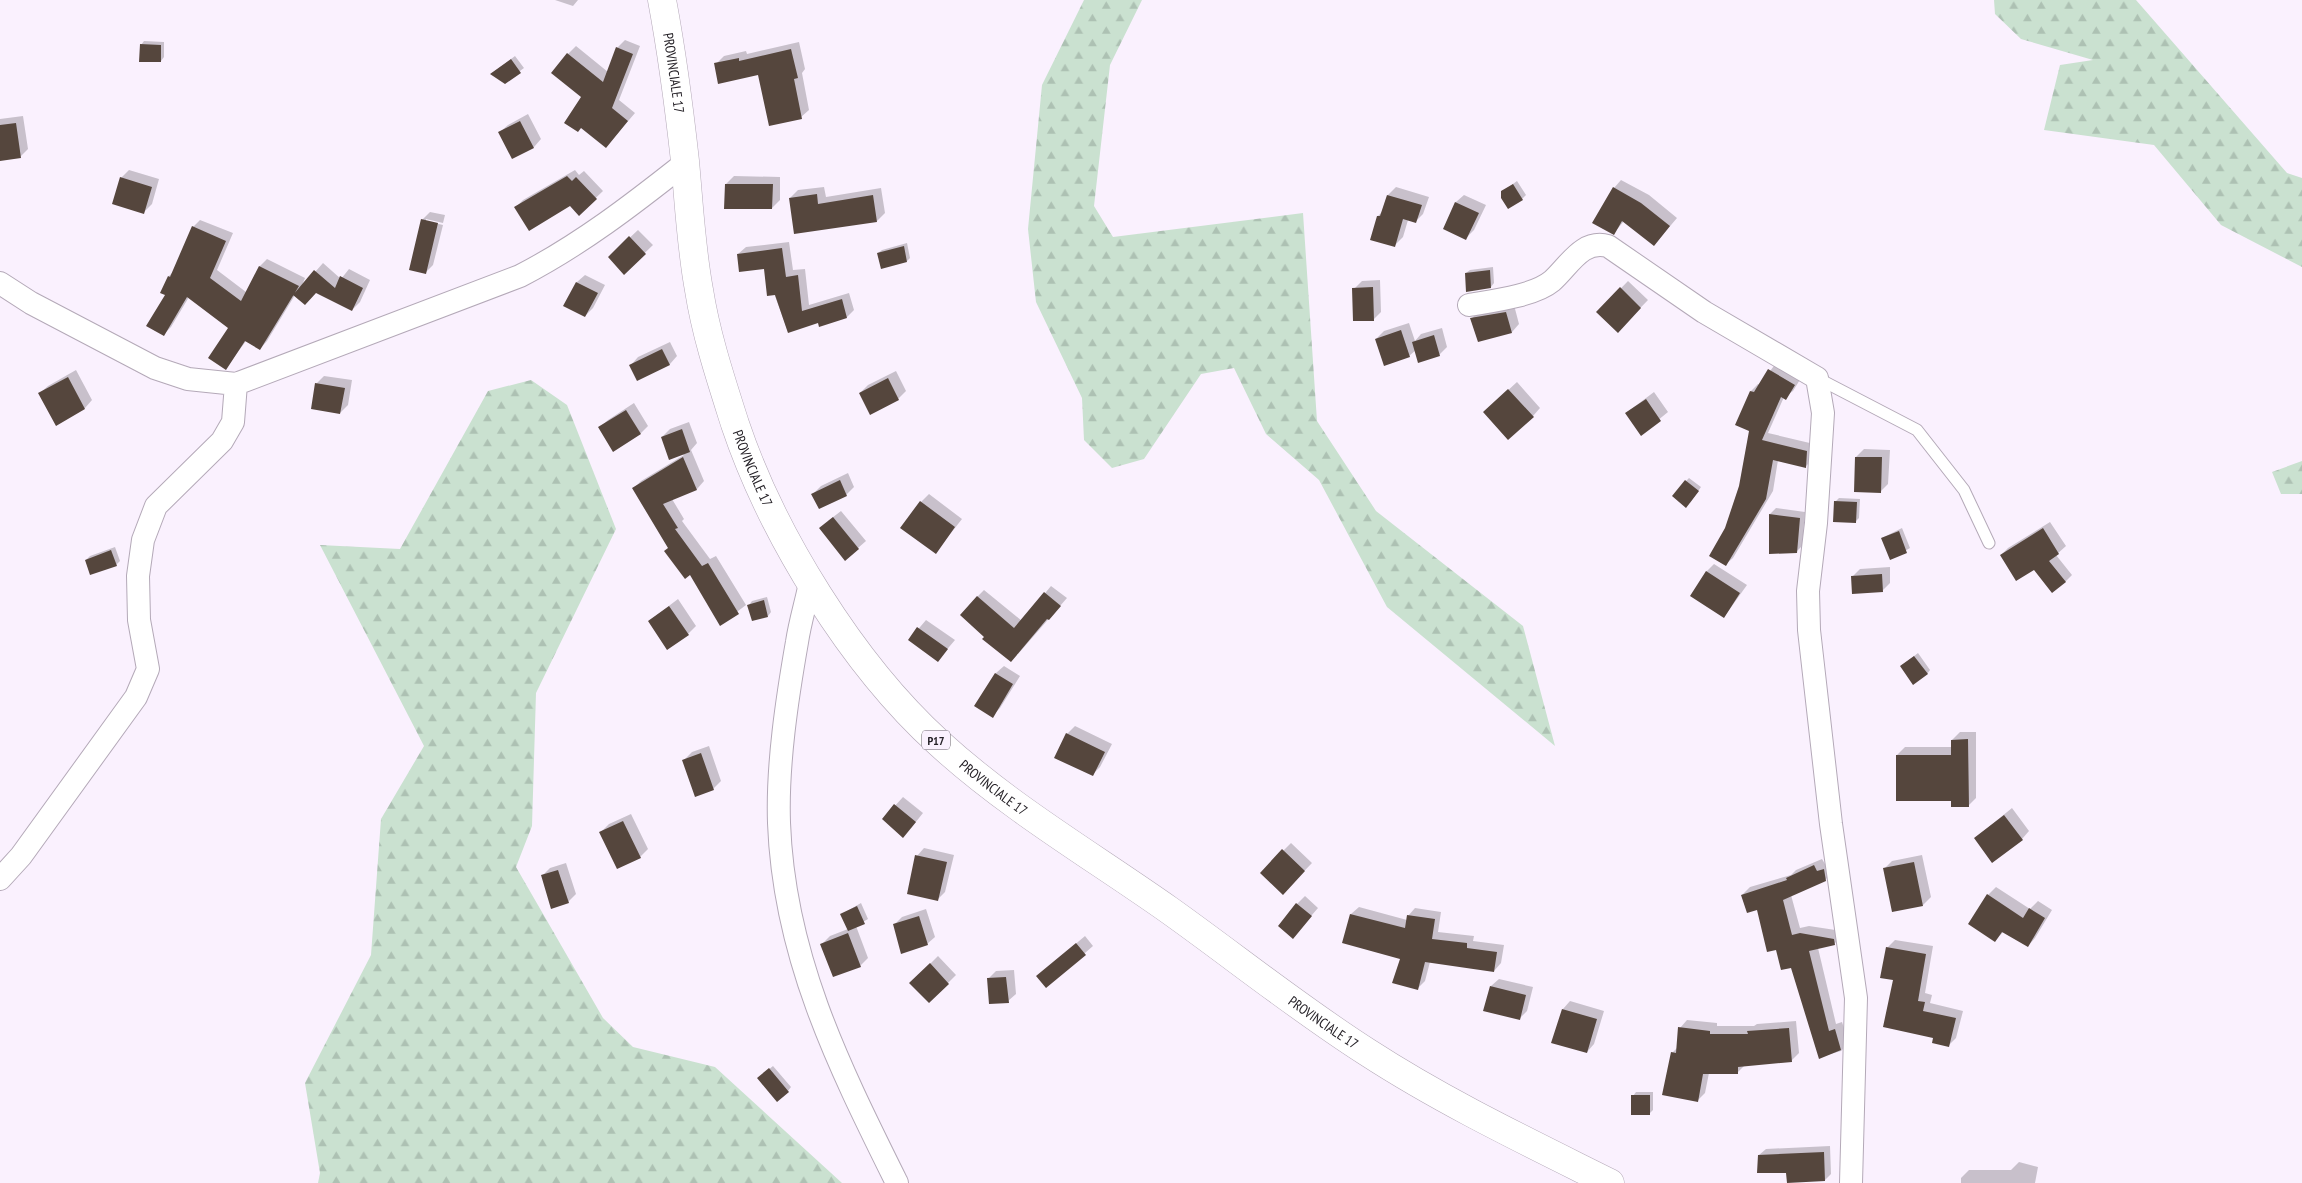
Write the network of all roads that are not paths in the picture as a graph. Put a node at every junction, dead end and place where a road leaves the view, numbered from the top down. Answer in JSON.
{"nodes":[{"id":1,"x":662,"y":0,"type":"edge"},
{"id":2,"x":685,"y":163,"type":"junction"},
{"id":3,"x":0,"y":283,"type":"edge"},
{"id":4,"x":1470,"y":306,"type":"dead end"},
{"id":5,"x":1817,"y":378,"type":"junction"},
{"id":6,"x":236,"y":384,"type":"junction"},
{"id":7,"x":1989,"y":543,"type":"dead end"},
{"id":8,"x":810,"y":583,"type":"junction"},
{"id":9,"x":0,"y":879,"type":"edge"},
{"id":10,"x":897,"y":1183,"type":"edge"},
{"id":11,"x":1610,"y":1183,"type":"edge"},
{"id":12,"x":1852,"y":1183,"type":"edge"}],
"edges":[{"from":1,"to":2,"type":"main road","name":"PROVINCIALE 17","number":"P17"},
{"from":2,"to":6,"type":"street"},
{"from":2,"to":8,"type":"main road","name":"PROVINCIALE 17","number":"P17"},
{"from":3,"to":6,"type":"street"},
{"from":4,"to":5,"type":"street"},
{"from":5,"to":7,"type":"lane"},
{"from":5,"to":12,"type":"street"},
{"from":6,"to":9,"type":"street"},
{"from":8,"to":10,"type":"street"},
{"from":8,"to":11,"type":"main road","name":"PROVINCIALE 17","number":"P17"}]}
